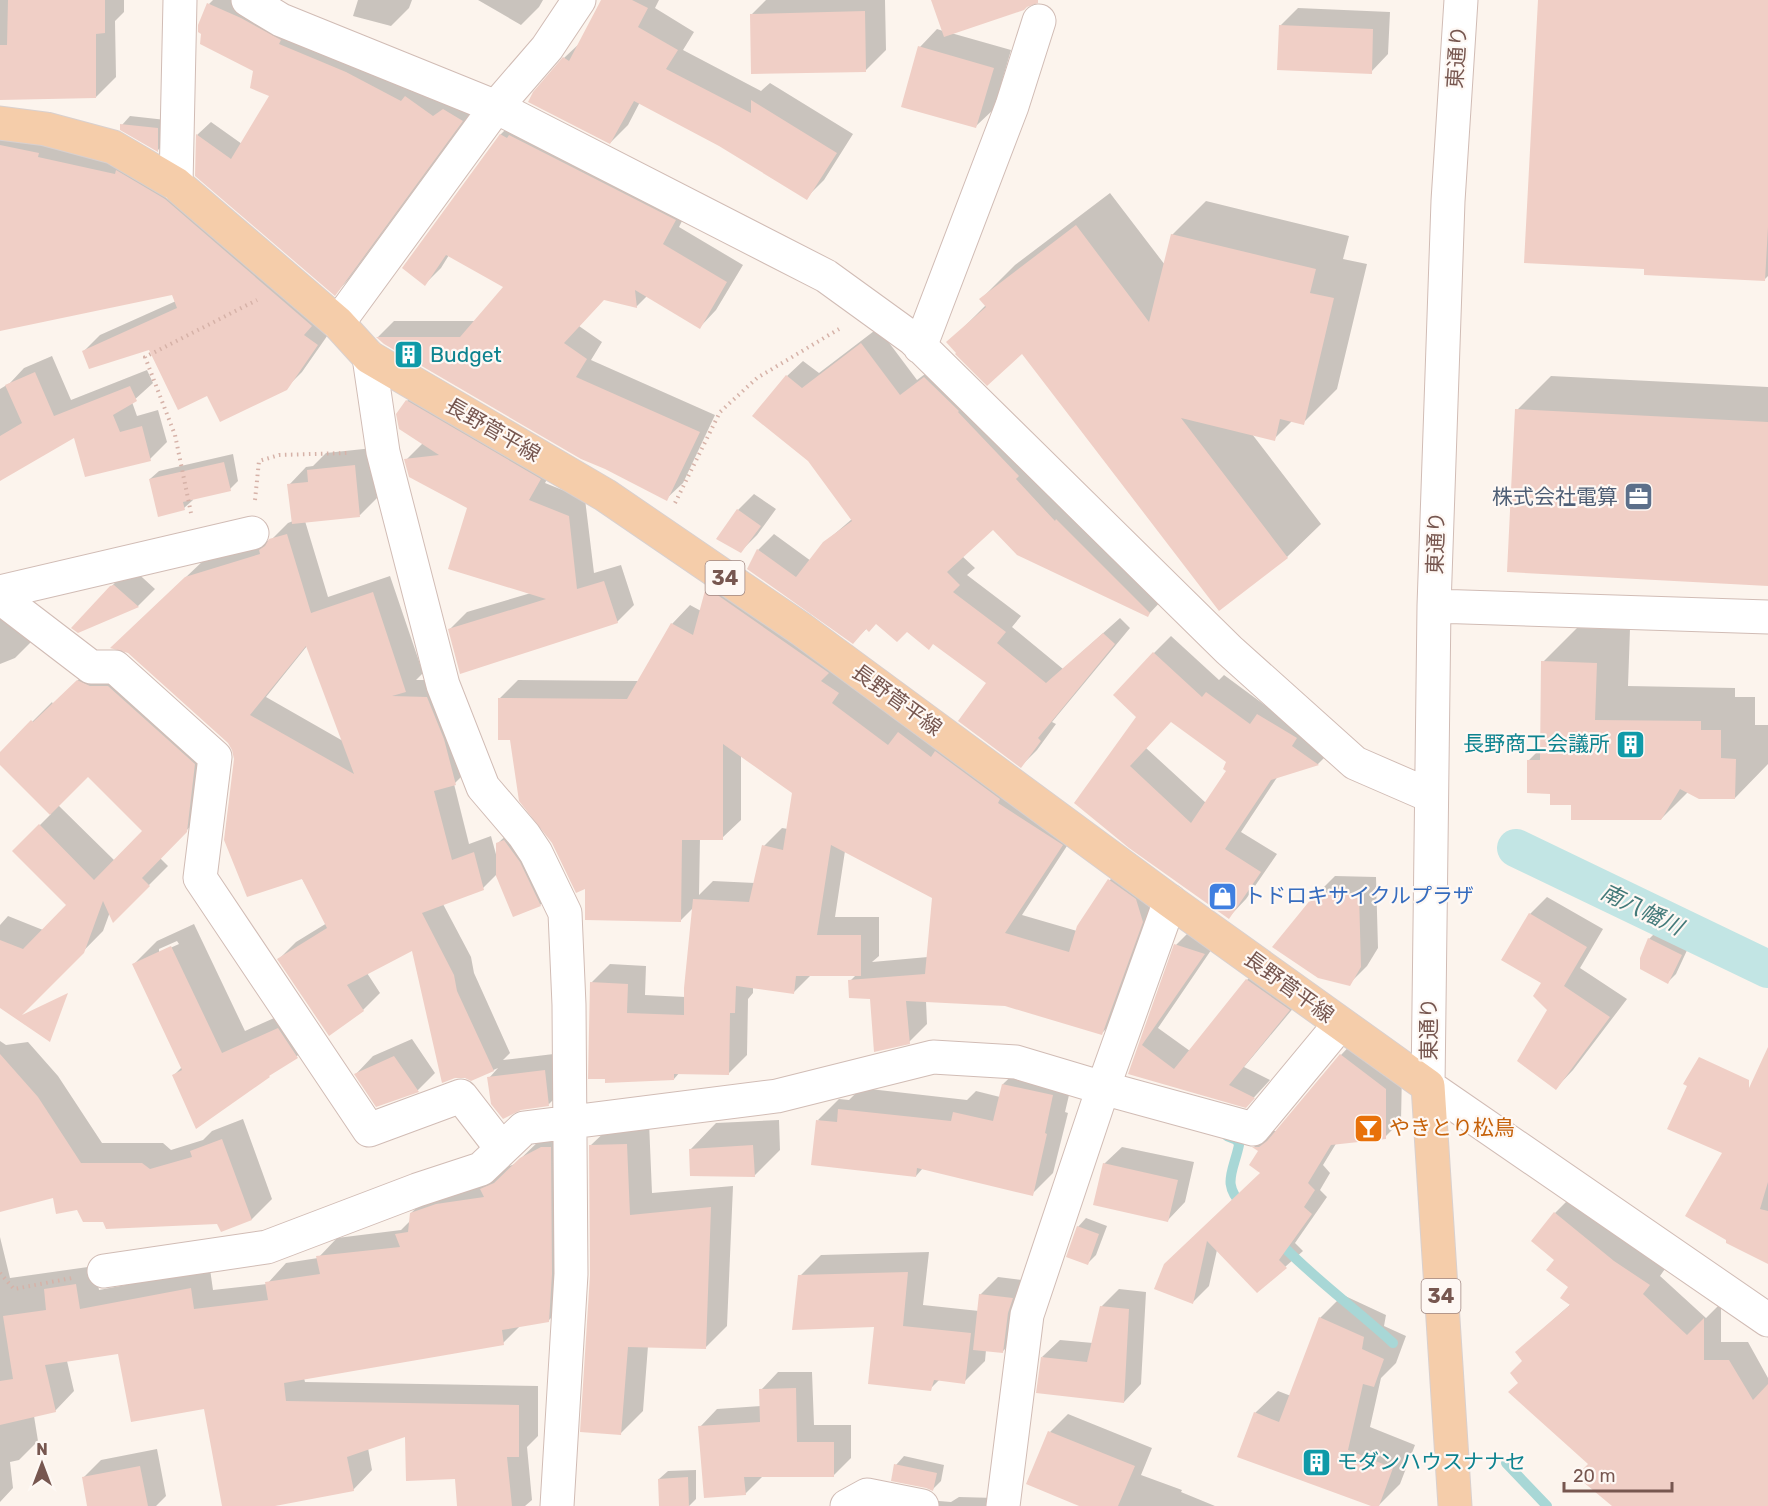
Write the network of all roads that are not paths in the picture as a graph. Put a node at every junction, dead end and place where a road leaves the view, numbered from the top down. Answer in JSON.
{"nodes":[{"id":1,"x":180,"y":0,"type":"edge"},
{"id":2,"x":248,"y":0,"type":"edge"},
{"id":3,"x":579,"y":0,"type":"edge"},
{"id":4,"x":1461,"y":0,"type":"edge"},
{"id":5,"x":1039,"y":21,"type":"dead end"},
{"id":6,"x":496,"y":107,"type":"junction"},
{"id":7,"x":0,"y":123,"type":"edge"},
{"id":8,"x":176,"y":184,"type":"junction"},
{"id":9,"x":338,"y":323,"type":"junction"},
{"id":10,"x":920,"y":347,"type":"junction"},
{"id":11,"x":369,"y":357,"type":"junction"},
{"id":12,"x":252,"y":533,"type":"road end"},
{"id":13,"x":2,"y":592,"type":"edge"},
{"id":14,"x":1434,"y":606,"type":"junction"},
{"id":15,"x":1768,"y":617,"type":"edge"},
{"id":16,"x":1431,"y":795,"type":"junction"},
{"id":17,"x":1170,"y":901,"type":"junction"},
{"id":18,"x":1340,"y":1024,"type":"junction"},
{"id":19,"x":1428,"y":1086,"type":"junction"},
{"id":20,"x":1103,"y":1088,"type":"junction"},
{"id":21,"x":569,"y":1121,"type":"junction"},
{"id":22,"x":502,"y":1149,"type":"junction"},
{"id":23,"x":104,"y":1271,"type":"road end"},
{"id":24,"x":1768,"y":1320,"type":"edge"},
{"id":25,"x":557,"y":1506,"type":"edge"},
{"id":26,"x":847,"y":1506,"type":"edge"},
{"id":27,"x":922,"y":1506,"type":"edge"},
{"id":28,"x":1003,"y":1506,"type":"edge"},
{"id":29,"x":1455,"y":1506,"type":"edge"}],
"edges":[{"from":1,"to":8,"type":"street"},
{"from":2,"to":6,"type":"street"},
{"from":3,"to":6,"type":"street"},
{"from":4,"to":14,"type":"street","name":"東通り"},
{"from":5,"to":10,"type":"street"},
{"from":6,"to":9,"type":"street"},
{"from":6,"to":10,"type":"street"},
{"from":7,"to":8,"type":"main road","name":"長野菅平線","number":"34"},
{"from":8,"to":9,"type":"main road","name":"長野菅平線","number":"34"},
{"from":9,"to":11,"type":"main road","name":"長野菅平線","number":"34"},
{"from":10,"to":16,"type":"street"},
{"from":11,"to":17,"type":"main road","name":"長野菅平線","number":"34"},
{"from":11,"to":21,"type":"street"},
{"from":12,"to":13,"type":"street"},
{"from":13,"to":22,"type":"street"},
{"from":14,"to":15,"type":"street"},
{"from":14,"to":16,"type":"street","name":"東通り"},
{"from":16,"to":19,"type":"street","name":"東通り"},
{"from":17,"to":18,"type":"main road","name":"長野菅平線","number":"34"},
{"from":17,"to":20,"type":"street"},
{"from":18,"to":19,"type":"main road","name":"長野菅平線","number":"34"},
{"from":18,"to":20,"type":"street"},
{"from":19,"to":24,"type":"street"},
{"from":19,"to":29,"type":"main road","number":"34"},
{"from":20,"to":21,"type":"street"},
{"from":20,"to":28,"type":"street"},
{"from":21,"to":22,"type":"street"},
{"from":21,"to":25,"type":"street"},
{"from":22,"to":23,"type":"street"},
{"from":26,"to":27,"type":"street"}]}
